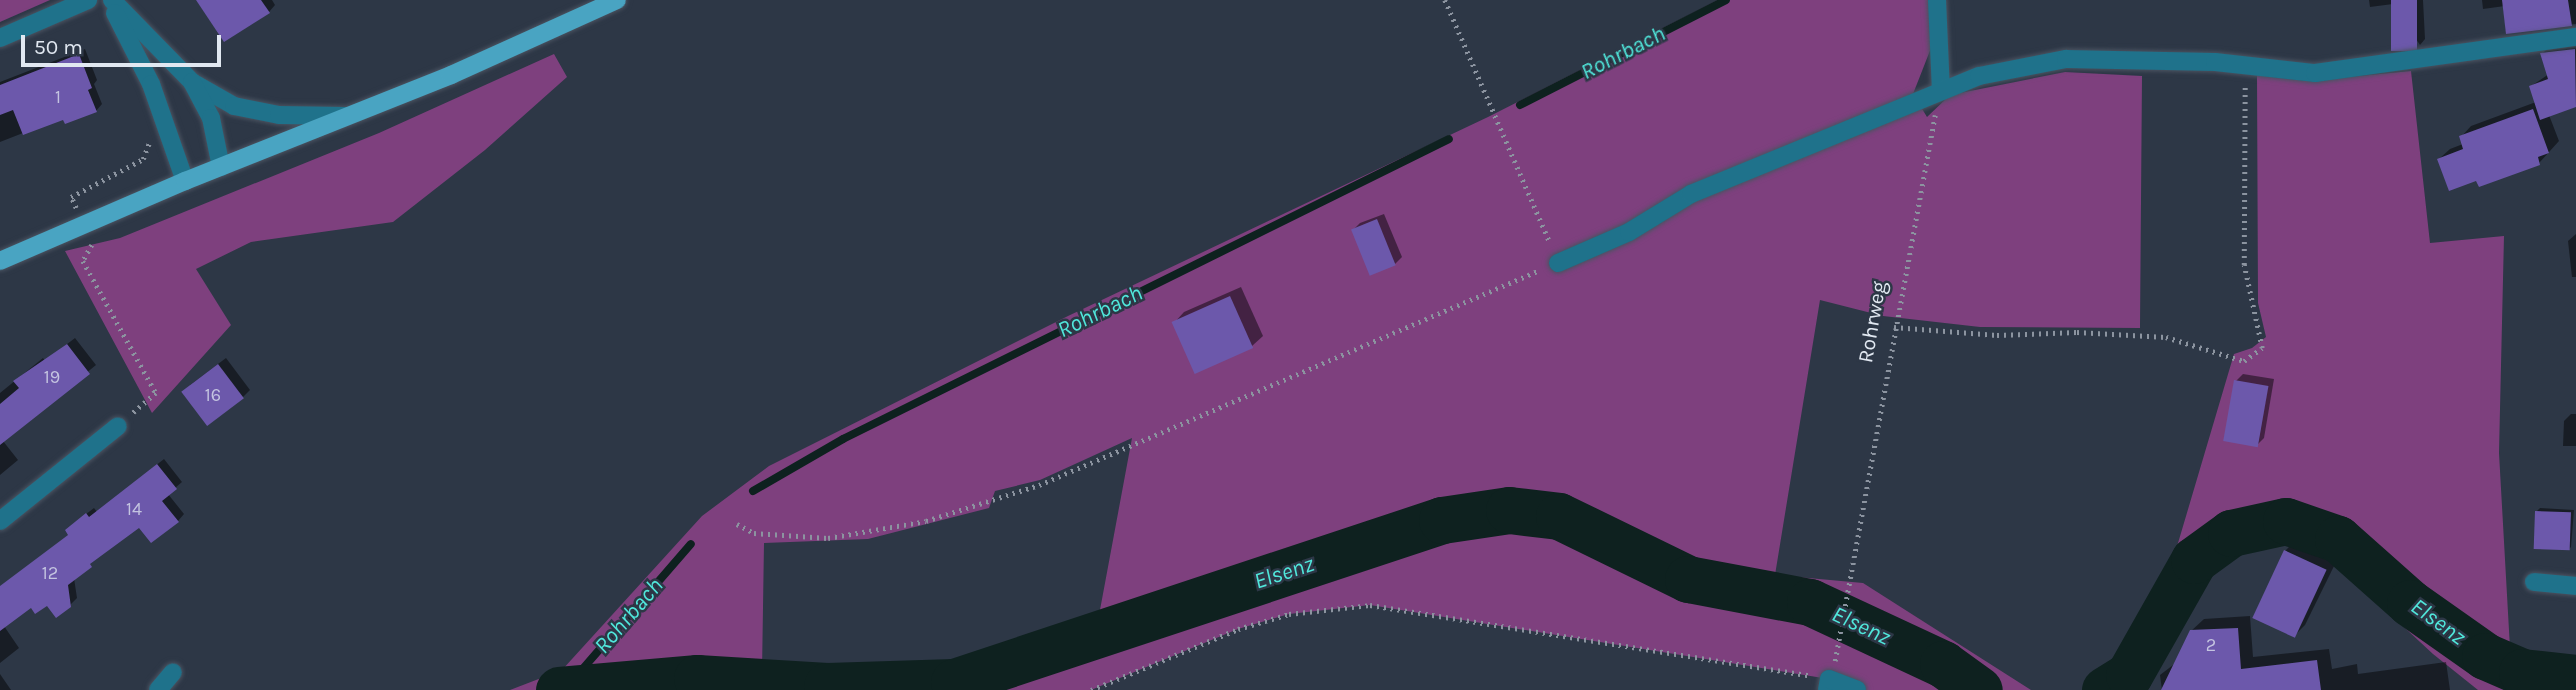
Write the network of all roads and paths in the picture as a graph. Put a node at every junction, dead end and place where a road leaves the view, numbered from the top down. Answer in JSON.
{"nodes":[{"id":1,"x":88,"y":0,"type":"edge"},
{"id":2,"x":110,"y":0,"type":"edge"},
{"id":3,"x":617,"y":0,"type":"edge"},
{"id":4,"x":1445,"y":0,"type":"edge"},
{"id":5,"x":1937,"y":0,"type":"edge"},
{"id":6,"x":2576,"y":37,"type":"edge"},
{"id":7,"x":0,"y":38,"type":"edge"},
{"id":8,"x":2245,"y":66,"type":"junction"},
{"id":9,"x":191,"y":82,"type":"junction"},
{"id":10,"x":1941,"y":91,"type":"junction"},
{"id":11,"x":162,"y":116,"type":"junction"},
{"id":12,"x":345,"y":116,"type":"junction"},
{"id":13,"x":221,"y":167,"type":"junction"},
{"id":14,"x":185,"y":181,"type":"junction"},
{"id":15,"x":71,"y":197,"type":"dead end"},
{"id":16,"x":92,"y":245,"type":"dead end"},
{"id":17,"x":0,"y":261,"type":"edge"},
{"id":18,"x":1558,"y":263,"type":"junction"},
{"id":19,"x":1894,"y":327,"type":"junction"},
{"id":20,"x":118,"y":426,"type":"joint"},
{"id":21,"x":0,"y":521,"type":"edge"},
{"id":22,"x":737,"y":524,"type":"dead end"},
{"id":23,"x":2534,"y":582,"type":"dead end"},
{"id":24,"x":2576,"y":586,"type":"edge"},
{"id":25,"x":1837,"y":652,"type":"dead end"},
{"id":26,"x":173,"y":672,"type":"dead end"},
{"id":27,"x":1828,"y":684,"type":"edge"},
{"id":28,"x":158,"y":690,"type":"edge"},
{"id":29,"x":1091,"y":690,"type":"edge"},
{"id":30,"x":1857,"y":690,"type":"edge"}],
"edges":[{"from":1,"to":7,"type":"street"},
{"from":2,"to":9,"type":"street"},
{"from":2,"to":11,"type":"street"},
{"from":3,"to":12,"type":"main road"},
{"from":4,"to":18,"type":"path"},
{"from":5,"to":10,"type":"street"},
{"from":6,"to":8,"type":"street"},
{"from":8,"to":10,"type":"street"},
{"from":8,"to":19,"type":"path"},
{"from":9,"to":12,"type":"street"},
{"from":9,"to":13,"type":"street"},
{"from":10,"to":18,"type":"street"},
{"from":10,"to":19,"type":"path","name":"Rohrweg"},
{"from":11,"to":14,"type":"street"},
{"from":11,"to":15,"type":"path"},
{"from":12,"to":13,"type":"main road"},
{"from":13,"to":14,"type":"main road"},
{"from":14,"to":17,"type":"main road"},
{"from":16,"to":20,"type":"path"},
{"from":18,"to":22,"type":"path"},
{"from":19,"to":25,"type":"path","name":"Rohrweg"},
{"from":20,"to":21,"type":"street"},
{"from":23,"to":24,"type":"street"},
{"from":26,"to":28,"type":"street"},
{"from":27,"to":29,"type":"path"},
{"from":27,"to":30,"type":"street"}]}
